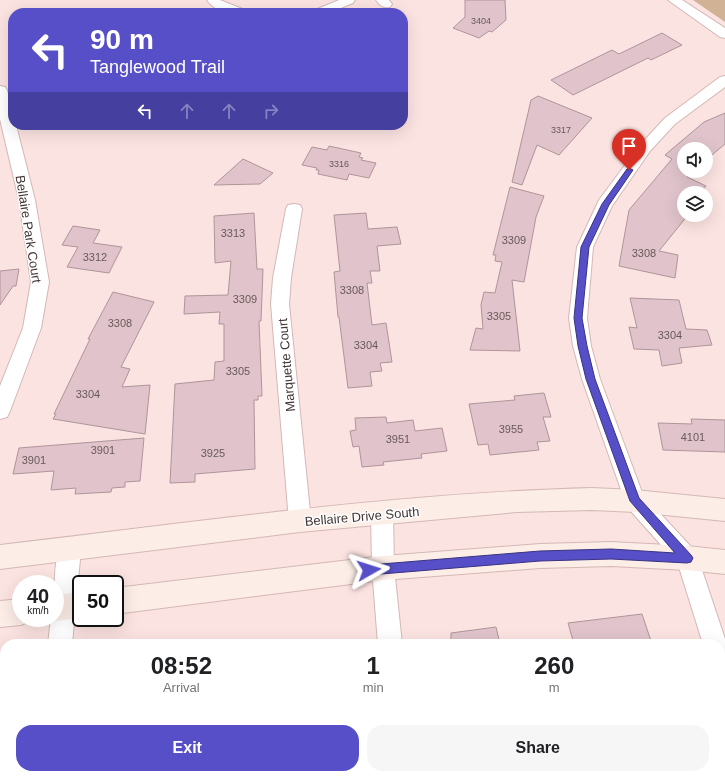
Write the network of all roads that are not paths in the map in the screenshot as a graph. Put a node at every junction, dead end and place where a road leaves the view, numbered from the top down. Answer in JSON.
{"nodes":[{"id":1,"x":213,"y":0,"type":"edge"},
{"id":2,"x":349,"y":0,"type":"edge"},
{"id":3,"x":674,"y":0,"type":"edge"},
{"id":4,"x":228,"y":8,"type":"edge"},
{"id":5,"x":331,"y":8,"type":"edge"},
{"id":6,"x":725,"y":34,"type":"edge"},
{"id":7,"x":725,"y":80,"type":"edge"},
{"id":8,"x":0,"y":90,"type":"edge"},
{"id":9,"x":8,"y":123,"type":"edge"},
{"id":10,"x":10,"y":130,"type":"edge"},
{"id":11,"x":294,"y":209,"type":"dead end"},
{"id":12,"x":0,"y":411,"type":"edge"},
{"id":13,"x":635,"y":501,"type":"junction"},
{"id":14,"x":725,"y":510,"type":"edge"},
{"id":15,"x":382,"y":514,"type":"junction"},
{"id":16,"x":300,"y":521,"type":"junction"},
{"id":17,"x":70,"y":549,"type":"junction"},
{"id":18,"x":0,"y":557,"type":"edge"},
{"id":19,"x":687,"y":558,"type":"junction"},
{"id":20,"x":725,"y":562,"type":"edge"},
{"id":21,"x":383,"y":568,"type":"junction"},
{"id":22,"x":124,"y":600,"type":"edge"},
{"id":23,"x":67,"y":606,"type":"edge"},
{"id":24,"x":12,"y":613,"type":"edge"},
{"id":25,"x":0,"y":614,"type":"edge"},
{"id":26,"x":61,"y":639,"type":"edge"},
{"id":27,"x":390,"y":639,"type":"edge"},
{"id":28,"x":713,"y":639,"type":"edge"}],
"edges":[{"from":1,"to":4,"type":"street"},
{"from":2,"to":5,"type":"street"},
{"from":3,"to":6,"type":"street"},
{"from":7,"to":13,"type":"street"},
{"from":8,"to":9,"type":"street","name":"Bellaire Park Court"},
{"from":10,"to":12,"type":"street","name":"Bellaire Park Court"},
{"from":11,"to":16,"type":"street","name":"Marquette Court"},
{"from":13,"to":14,"type":"main road","name":"Bellaire Drive South"},
{"from":13,"to":15,"type":"main road","name":"Bellaire Drive South"},
{"from":13,"to":19,"type":"street"},
{"from":15,"to":16,"type":"main road","name":"Bellaire Drive South"},
{"from":15,"to":21,"type":"street"},
{"from":16,"to":17,"type":"main road","name":"Bellaire Drive South"},
{"from":17,"to":18,"type":"main road","name":"Bellaire Drive South"},
{"from":17,"to":23,"type":"street"},
{"from":19,"to":20,"type":"main road"},
{"from":19,"to":21,"type":"main road"},
{"from":19,"to":28,"type":"street"},
{"from":21,"to":22,"type":"main road"},
{"from":21,"to":27,"type":"street"},
{"from":23,"to":26,"type":"street"},
{"from":24,"to":25,"type":"main road"}]}
